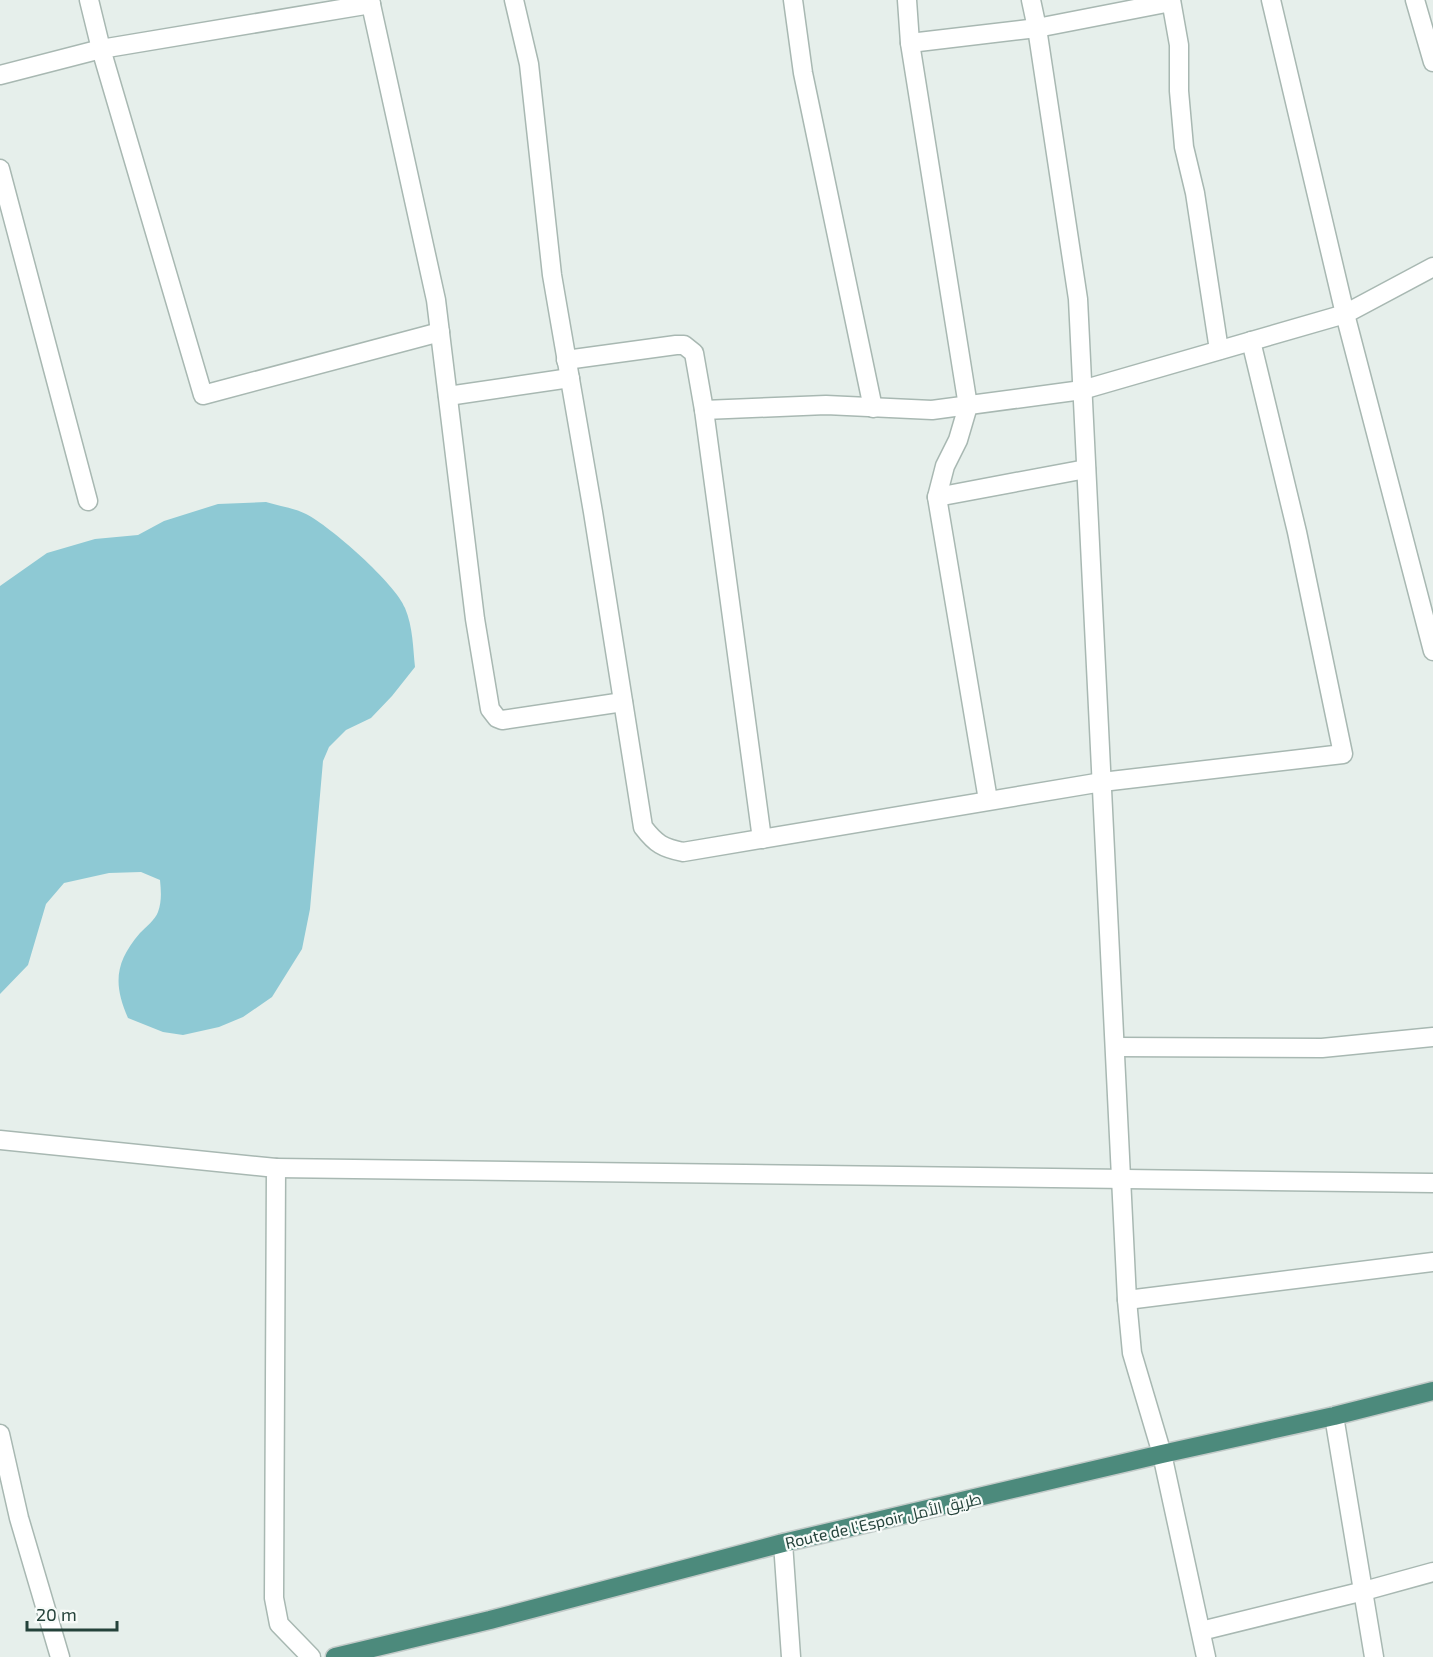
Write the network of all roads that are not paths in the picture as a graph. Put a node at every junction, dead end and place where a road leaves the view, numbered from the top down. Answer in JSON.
{"nodes":[{"id":1,"x":89,"y":0,"type":"edge"},
{"id":2,"x":514,"y":0,"type":"edge"},
{"id":3,"x":794,"y":0,"type":"edge"},
{"id":4,"x":907,"y":0,"type":"edge"},
{"id":5,"x":1031,"y":0,"type":"edge"},
{"id":6,"x":1271,"y":0,"type":"edge"},
{"id":7,"x":1415,"y":0,"type":"edge"},
{"id":8,"x":1171,"y":1,"type":"edge"},
{"id":9,"x":371,"y":2,"type":"edge"},
{"id":10,"x":1037,"y":28,"type":"junction"},
{"id":11,"x":910,"y":43,"type":"junction"},
{"id":12,"x":101,"y":49,"type":"junction"},
{"id":13,"x":1433,"y":62,"type":"edge"},
{"id":14,"x":0,"y":75,"type":"edge"},
{"id":15,"x":0,"y":169,"type":"edge"},
{"id":16,"x":1433,"y":267,"type":"edge"},
{"id":17,"x":1345,"y":314,"type":"junction"},
{"id":18,"x":440,"y":332,"type":"junction"},
{"id":19,"x":1251,"y":341,"type":"junction"},
{"id":20,"x":1219,"y":351,"type":"junction"},
{"id":21,"x":568,"y":369,"type":"junction"},
{"id":22,"x":1082,"y":390,"type":"junction"},
{"id":23,"x":448,"y":396,"type":"junction"},
{"id":24,"x":968,"y":406,"type":"junction"},
{"id":25,"x":873,"y":408,"type":"junction"},
{"id":26,"x":704,"y":410,"type":"junction"},
{"id":27,"x":1086,"y":469,"type":"junction"},
{"id":28,"x":937,"y":497,"type":"junction"},
{"id":29,"x":88,"y":501,"type":"dead end"},
{"id":30,"x":1432,"y":647,"type":"edge"},
{"id":31,"x":623,"y":702,"type":"junction"},
{"id":32,"x":1102,"y":782,"type":"junction"},
{"id":33,"x":988,"y":800,"type":"junction"},
{"id":34,"x":762,"y":839,"type":"junction"},
{"id":35,"x":1433,"y":1037,"type":"edge"},
{"id":36,"x":1116,"y":1047,"type":"junction"},
{"id":37,"x":0,"y":1140,"type":"edge"},
{"id":38,"x":276,"y":1168,"type":"junction"},
{"id":39,"x":1121,"y":1179,"type":"junction"},
{"id":40,"x":1433,"y":1183,"type":"edge"},
{"id":41,"x":1433,"y":1262,"type":"edge"},
{"id":42,"x":1127,"y":1300,"type":"junction"},
{"id":43,"x":1433,"y":1391,"type":"edge"},
{"id":44,"x":1334,"y":1416,"type":"junction"},
{"id":45,"x":0,"y":1434,"type":"edge"},
{"id":46,"x":1162,"y":1454,"type":"junction"},
{"id":47,"x":783,"y":1543,"type":"junction"},
{"id":48,"x":1433,"y":1572,"type":"edge"},
{"id":49,"x":1364,"y":1591,"type":"junction"},
{"id":50,"x":1201,"y":1631,"type":"junction"},
{"id":51,"x":60,"y":1657,"type":"edge"},
{"id":52,"x":311,"y":1657,"type":"edge"},
{"id":53,"x":335,"y":1657,"type":"edge"},
{"id":54,"x":791,"y":1657,"type":"edge"},
{"id":55,"x":1206,"y":1657,"type":"edge"},
{"id":56,"x":1374,"y":1657,"type":"edge"}],
"edges":[{"from":1,"to":12,"type":"street"},
{"from":2,"to":21,"type":"street"},
{"from":3,"to":25,"type":"street"},
{"from":4,"to":11,"type":"street"},
{"from":5,"to":10,"type":"street"},
{"from":6,"to":17,"type":"street"},
{"from":7,"to":13,"type":"street"},
{"from":8,"to":10,"type":"street"},
{"from":8,"to":20,"type":"street"},
{"from":9,"to":12,"type":"street"},
{"from":9,"to":18,"type":"street"},
{"from":10,"to":11,"type":"street"},
{"from":10,"to":22,"type":"street"},
{"from":11,"to":24,"type":"street"},
{"from":12,"to":14,"type":"street"},
{"from":12,"to":18,"type":"street"},
{"from":15,"to":29,"type":"street"},
{"from":16,"to":17,"type":"street"},
{"from":17,"to":19,"type":"street"},
{"from":17,"to":30,"type":"street"},
{"from":18,"to":23,"type":"street"},
{"from":19,"to":20,"type":"street"},
{"from":19,"to":32,"type":"street"},
{"from":20,"to":22,"type":"street"},
{"from":21,"to":23,"type":"street"},
{"from":21,"to":26,"type":"street"},
{"from":21,"to":31,"type":"street"},
{"from":22,"to":24,"type":"street"},
{"from":22,"to":27,"type":"street"},
{"from":23,"to":31,"type":"street"},
{"from":24,"to":25,"type":"street"},
{"from":24,"to":28,"type":"street"},
{"from":25,"to":26,"type":"street"},
{"from":26,"to":34,"type":"street"},
{"from":27,"to":28,"type":"street"},
{"from":27,"to":32,"type":"street"},
{"from":28,"to":33,"type":"street"},
{"from":31,"to":34,"type":"street"},
{"from":32,"to":33,"type":"street"},
{"from":32,"to":36,"type":"street"},
{"from":33,"to":34,"type":"street"},
{"from":35,"to":36,"type":"street"},
{"from":36,"to":39,"type":"street"},
{"from":37,"to":38,"type":"street"},
{"from":38,"to":39,"type":"street"},
{"from":38,"to":52,"type":"street"},
{"from":39,"to":40,"type":"street"},
{"from":39,"to":42,"type":"street"},
{"from":41,"to":42,"type":"street"},
{"from":42,"to":46,"type":"street"},
{"from":43,"to":44,"type":"highway","name":"Route de l’Espoir طريق الأمل"},
{"from":44,"to":46,"type":"highway","name":"Route de l’Espoir طريق الأمل"},
{"from":44,"to":49,"type":"street"},
{"from":45,"to":51,"type":"street"},
{"from":46,"to":47,"type":"highway","name":"Route de l’Espoir طريق الأمل"},
{"from":46,"to":50,"type":"street"},
{"from":47,"to":53,"type":"highway","name":"Route de l’Espoir طريق الأمل"},
{"from":47,"to":54,"type":"street"},
{"from":48,"to":49,"type":"street"},
{"from":49,"to":50,"type":"street"},
{"from":49,"to":56,"type":"street"},
{"from":50,"to":55,"type":"street"}]}
